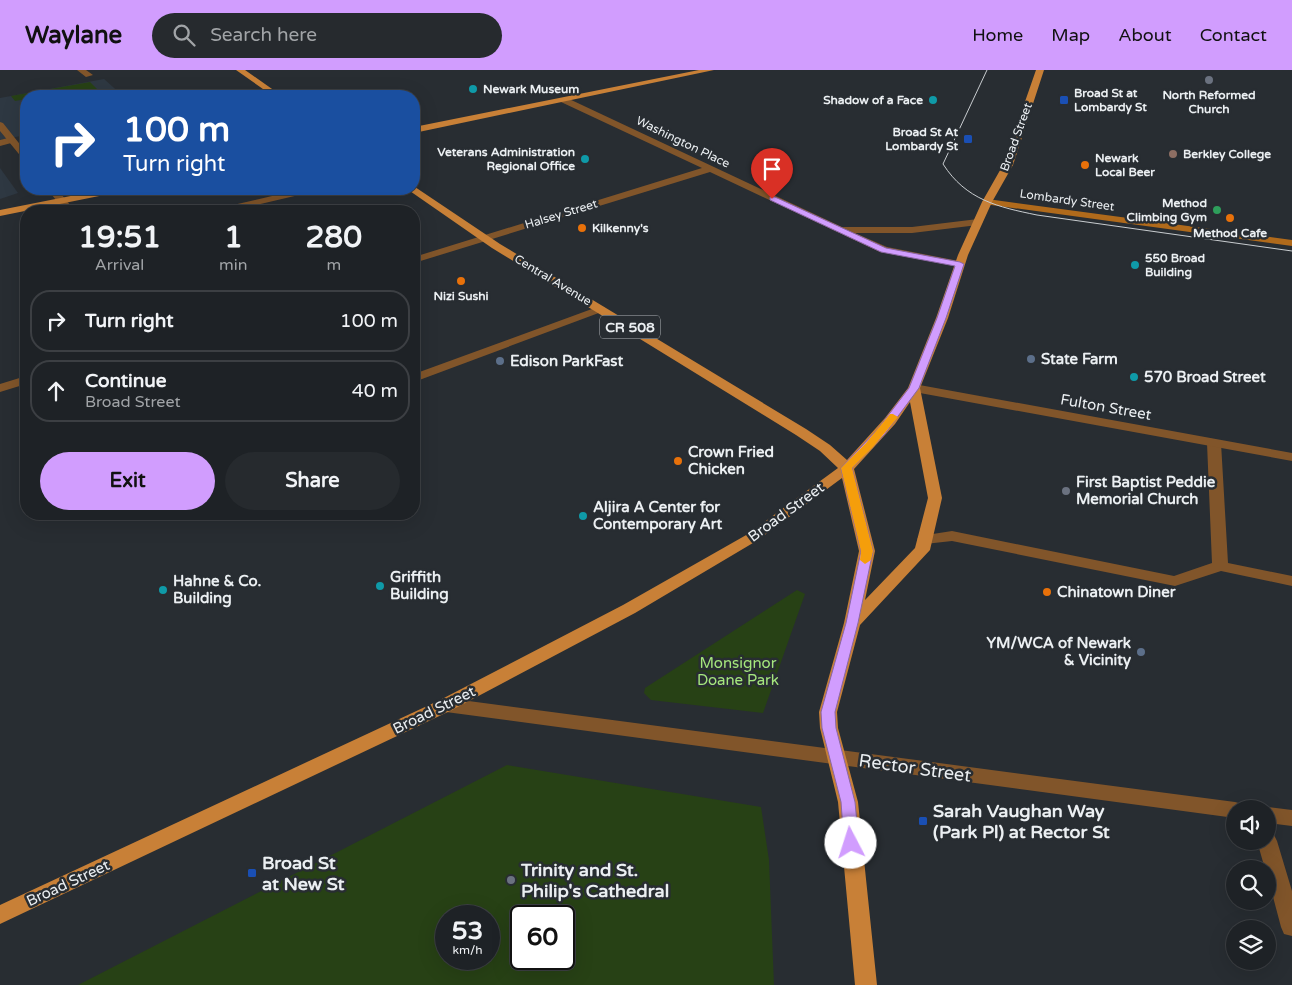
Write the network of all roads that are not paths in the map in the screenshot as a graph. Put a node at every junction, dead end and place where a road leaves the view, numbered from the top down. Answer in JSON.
{"nodes":[{"id":1,"x":81,"y":70,"type":"edge"},
{"id":2,"x":240,"y":70,"type":"edge"},
{"id":3,"x":710,"y":70,"type":"edge"},
{"id":4,"x":1040,"y":70,"type":"edge"},
{"id":5,"x":89,"y":76,"type":"dead end"},
{"id":6,"x":269,"y":90,"type":"edge"},
{"id":7,"x":564,"y":100,"type":"junction"},
{"id":8,"x":0,"y":126,"type":"edge"},
{"id":9,"x":420,"y":129,"type":"edge"},
{"id":10,"x":12,"y":140,"type":"junction"},
{"id":11,"x":0,"y":143,"type":"edge"},
{"id":12,"x":20,"y":150,"type":"edge"},
{"id":13,"x":709,"y":169,"type":"junction"},
{"id":14,"x":420,"y":194,"type":"edge"},
{"id":15,"x":57,"y":195,"type":"edge"},
{"id":16,"x":88,"y":195,"type":"edge"},
{"id":17,"x":287,"y":195,"type":"edge"},
{"id":18,"x":62,"y":200,"type":"junction"},
{"id":19,"x":987,"y":202,"type":"junction"},
{"id":20,"x":38,"y":205,"type":"edge"},
{"id":21,"x":66,"y":205,"type":"edge"},
{"id":22,"x":245,"y":205,"type":"edge"},
{"id":23,"x":20,"y":209,"type":"edge"},
{"id":24,"x":0,"y":213,"type":"edge"},
{"id":25,"x":978,"y":222,"type":"junction"},
{"id":26,"x":834,"y":228,"type":"junction"},
{"id":27,"x":484,"y":238,"type":"junction"},
{"id":28,"x":1292,"y":243,"type":"edge"},
{"id":29,"x":420,"y":258,"type":"edge"},
{"id":30,"x":960,"y":264,"type":"junction"},
{"id":31,"x":600,"y":309,"type":"junction"},
{"id":32,"x":420,"y":376,"type":"edge"},
{"id":33,"x":20,"y":382,"type":"edge"},
{"id":34,"x":0,"y":388,"type":"edge"},
{"id":35,"x":914,"y":388,"type":"junction"},
{"id":36,"x":1214,"y":443,"type":"junction"},
{"id":37,"x":1292,"y":457,"type":"edge"},
{"id":38,"x":846,"y":468,"type":"junction"},
{"id":39,"x":925,"y":539,"type":"junction"},
{"id":40,"x":1220,"y":566,"type":"junction"},
{"id":41,"x":1292,"y":581,"type":"edge"},
{"id":42,"x":852,"y":623,"type":"junction"},
{"id":43,"x":446,"y":705,"type":"junction"},
{"id":44,"x":836,"y":757,"type":"junction"},
{"id":45,"x":1226,"y":809,"type":"edge"},
{"id":46,"x":1276,"y":816,"type":"edge"},
{"id":47,"x":1292,"y":818,"type":"edge"},
{"id":48,"x":1270,"y":850,"type":"edge"},
{"id":49,"x":0,"y":915,"type":"edge"},
{"id":50,"x":1292,"y":927,"type":"edge"},
{"id":51,"x":866,"y":985,"type":"edge"}],
"edges":[{"from":1,"to":5,"type":"street"},
{"from":2,"to":6,"type":"main road"},
{"from":3,"to":7,"type":"main road"},
{"from":4,"to":19,"type":"main road","name":"Broad Street"},
{"from":7,"to":9,"type":"main road"},
{"from":7,"to":13,"type":"street","name":"Washington Place"},
{"from":8,"to":10,"type":"street"},
{"from":10,"to":11,"type":"street"},
{"from":10,"to":12,"type":"street"},
{"from":13,"to":26,"type":"street","name":"Washington Place"},
{"from":13,"to":27,"type":"street","name":"Halsey Street"},
{"from":14,"to":27,"type":"main road","name":"Central Avenue","number":"CR 508"},
{"from":15,"to":18,"type":"street"},
{"from":16,"to":18,"type":"main road"},
{"from":17,"to":22,"type":"street"},
{"from":18,"to":20,"type":"main road"},
{"from":18,"to":21,"type":"street"},
{"from":19,"to":25,"type":"main road","name":"Broad Street"},
{"from":19,"to":28,"type":"street","name":"Lombardy Street"},
{"from":23,"to":24,"type":"main road"},
{"from":25,"to":26,"type":"street"},
{"from":25,"to":30,"type":"main road","name":"Broad Street"},
{"from":26,"to":30,"type":"street","name":"Washington Place"},
{"from":27,"to":29,"type":"street","name":"Halsey Street"},
{"from":27,"to":31,"type":"main road","name":"Central Avenue","number":"CR 508"},
{"from":30,"to":35,"type":"main road"},
{"from":31,"to":32,"type":"street"},
{"from":31,"to":38,"type":"main road","name":"Central Avenue","number":"CR 508"},
{"from":33,"to":34,"type":"street"},
{"from":35,"to":36,"type":"street","name":"Fulton Street"},
{"from":35,"to":38,"type":"main road","name":"Broad Street"},
{"from":35,"to":39,"type":"main road"},
{"from":36,"to":37,"type":"street","name":"Fulton Street"},
{"from":36,"to":40,"type":"street"},
{"from":38,"to":42,"type":"main road"},
{"from":38,"to":43,"type":"main road","name":"Broad Street"},
{"from":39,"to":40,"type":"street"},
{"from":39,"to":42,"type":"main road"},
{"from":40,"to":41,"type":"street"},
{"from":42,"to":44,"type":"main road"},
{"from":43,"to":44,"type":"street","name":"Rector Street"},
{"from":43,"to":49,"type":"main road","name":"Broad Street"},
{"from":44,"to":45,"type":"street","name":"Rector Street"},
{"from":44,"to":51,"type":"main road"},
{"from":46,"to":47,"type":"street"},
{"from":48,"to":50,"type":"street"}]}
